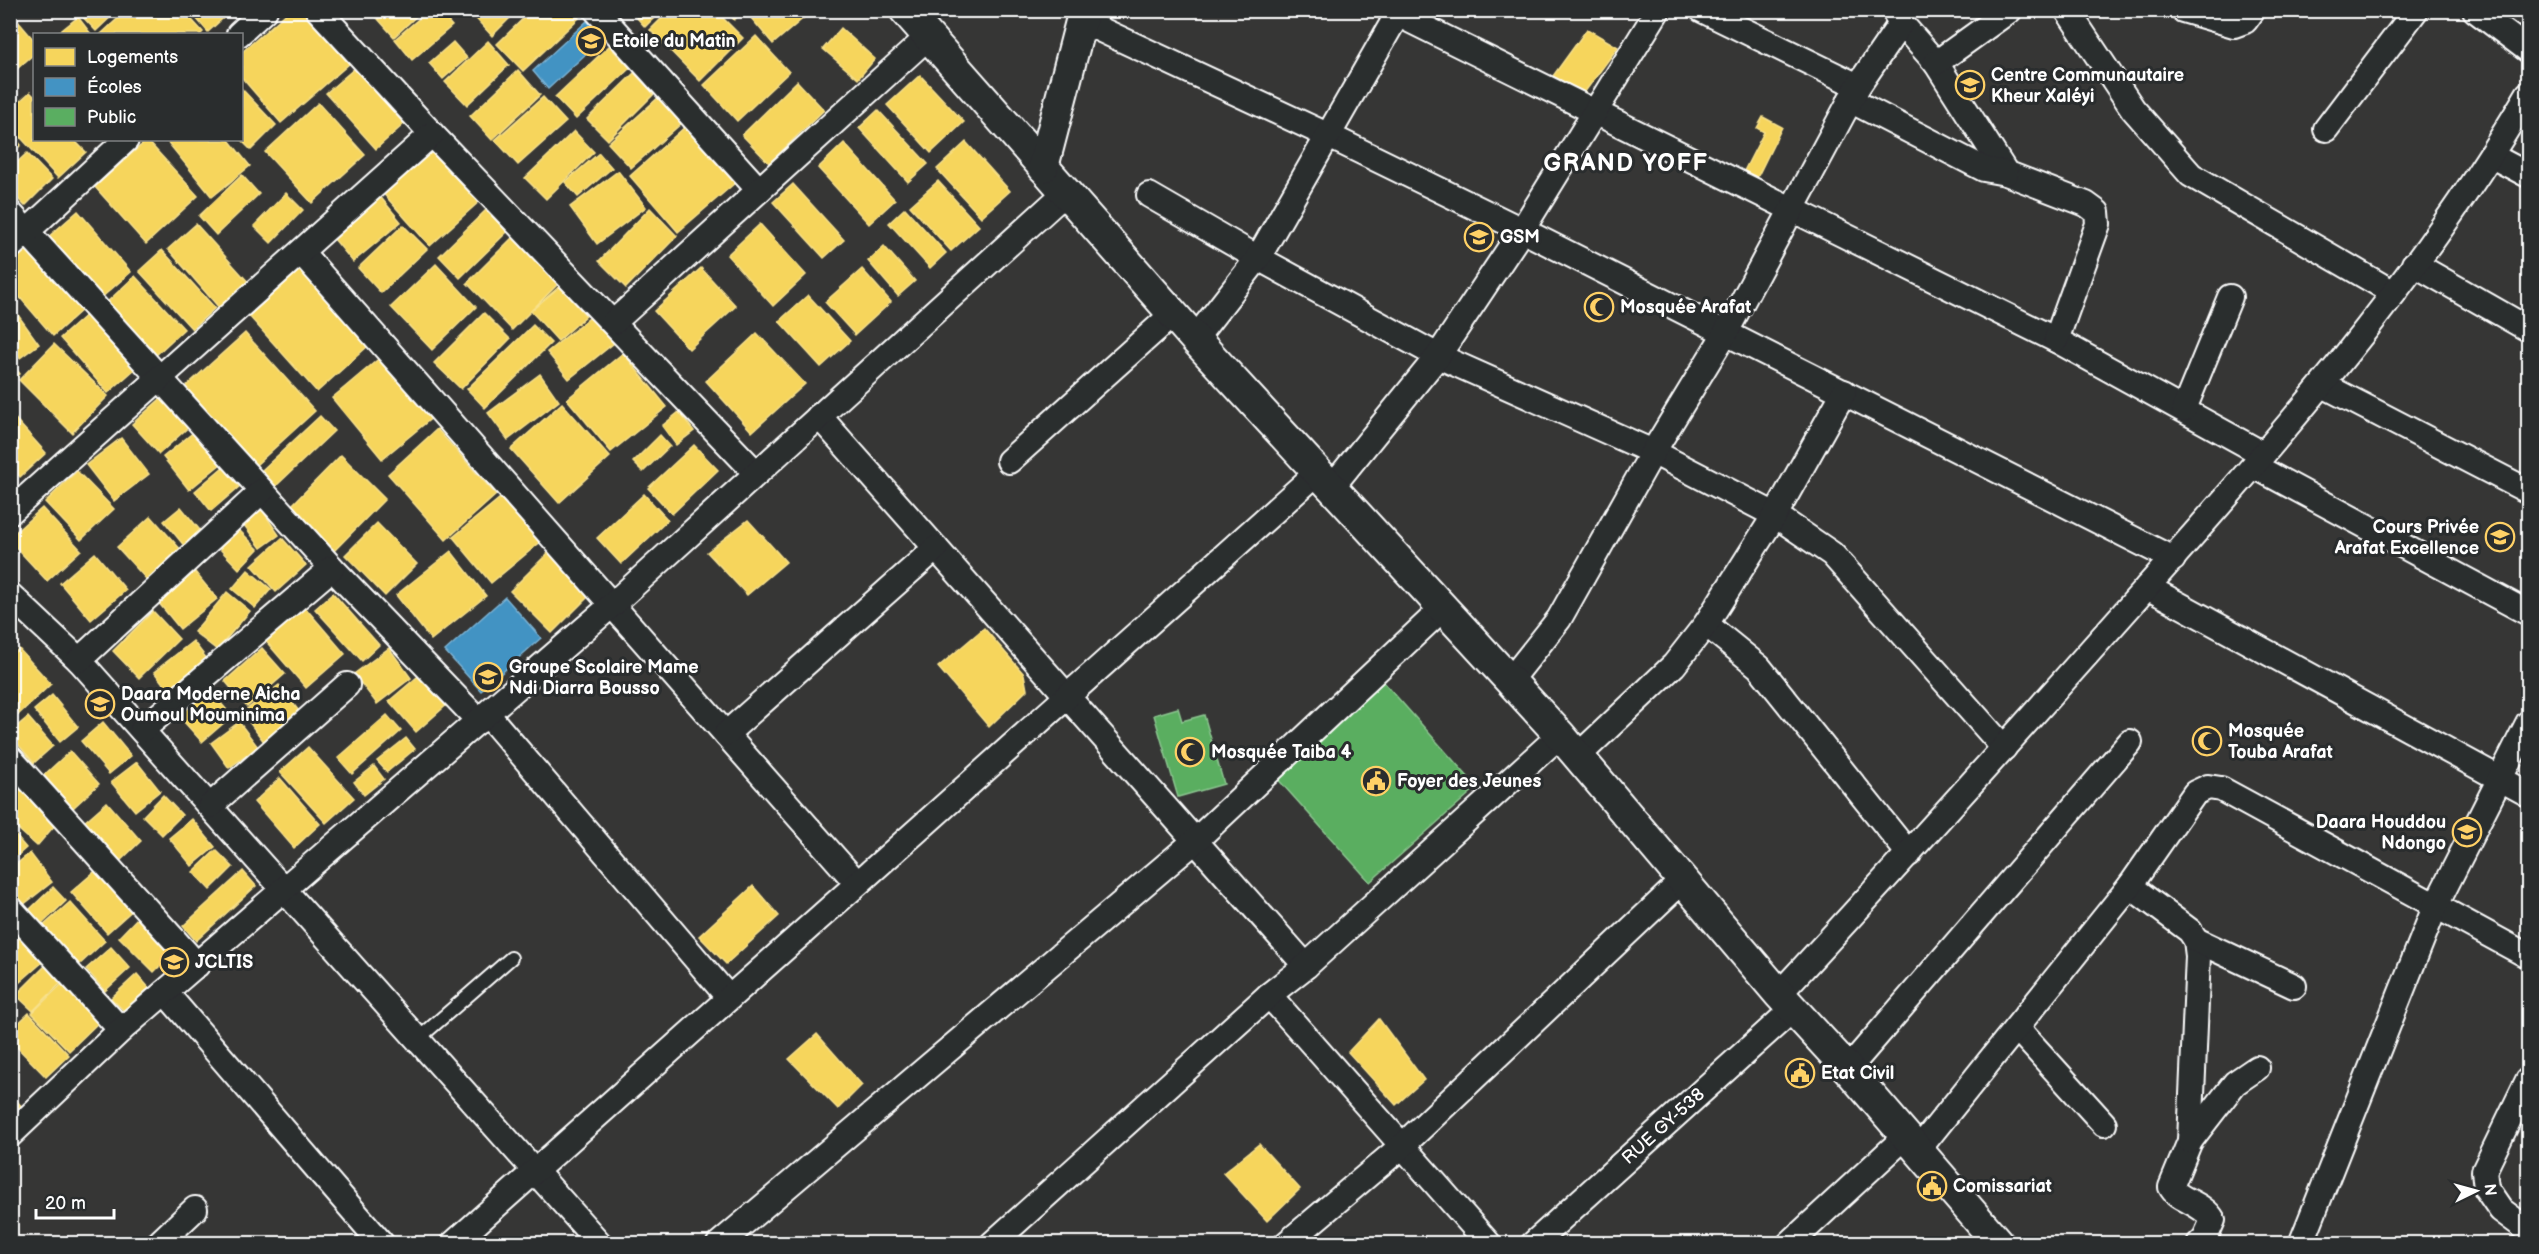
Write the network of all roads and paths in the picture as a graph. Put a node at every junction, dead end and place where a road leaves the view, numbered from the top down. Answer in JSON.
{"nodes":[{"id":1,"x":265,"y":10,"type":"edge"},
{"id":2,"x":318,"y":10,"type":"edge"},
{"id":3,"x":596,"y":10,"type":"edge"},
{"id":4,"x":905,"y":10,"type":"edge"},
{"id":5,"x":1658,"y":10,"type":"edge"},
{"id":6,"x":1702,"y":10,"type":"edge"},
{"id":7,"x":2010,"y":10,"type":"edge"},
{"id":8,"x":2067,"y":10,"type":"edge"},
{"id":9,"x":2253,"y":10,"type":"edge"},
{"id":10,"x":2416,"y":10,"type":"edge"},
{"id":11,"x":2475,"y":10,"type":"edge"},
{"id":12,"x":2186,"y":11,"type":"edge"},
{"id":13,"x":1396,"y":12,"type":"edge"},
{"id":14,"x":1083,"y":16,"type":"edge"},
{"id":15,"x":1897,"y":17,"type":"edge"},
{"id":16,"x":240,"y":33,"type":"edge"},
{"id":17,"x":928,"y":37,"type":"junction"},
{"id":18,"x":2529,"y":50,"type":"edge"},
{"id":19,"x":1936,"y":63,"type":"junction"},
{"id":20,"x":1854,"y":93,"type":"junction"},
{"id":21,"x":2529,"y":94,"type":"edge"},
{"id":22,"x":1594,"y":111,"type":"junction"},
{"id":23,"x":2326,"y":129,"type":"dead end"},
{"id":24,"x":432,"y":134,"type":"junction"},
{"id":25,"x":1329,"y":135,"type":"junction"},
{"id":26,"x":125,"y":141,"type":"edge"},
{"id":27,"x":2492,"y":156,"type":"junction"},
{"id":28,"x":1043,"y":167,"type":"junction"},
{"id":29,"x":2006,"y":173,"type":"junction"},
{"id":30,"x":2529,"y":175,"type":"edge"},
{"id":31,"x":759,"y":190,"type":"junction"},
{"id":32,"x":1065,"y":193,"type":"junction"},
{"id":33,"x":1149,"y":195,"type":"dead end"},
{"id":34,"x":1792,"y":208,"type":"junction"},
{"id":35,"x":10,"y":213,"type":"edge"},
{"id":36,"x":1522,"y":230,"type":"junction"},
{"id":37,"x":19,"y":240,"type":"edge"},
{"id":38,"x":301,"y":252,"type":"junction"},
{"id":39,"x":1258,"y":258,"type":"junction"},
{"id":40,"x":2414,"y":264,"type":"junction"},
{"id":41,"x":2394,"y":293,"type":"junction"},
{"id":42,"x":2230,"y":297,"type":"dead end"},
{"id":43,"x":1173,"y":314,"type":"junction"},
{"id":44,"x":614,"y":322,"type":"junction"},
{"id":45,"x":2529,"y":329,"type":"edge"},
{"id":46,"x":1726,"y":332,"type":"junction"},
{"id":47,"x":1195,"y":339,"type":"junction"},
{"id":48,"x":2056,"y":340,"type":"junction"},
{"id":49,"x":1438,"y":356,"type":"junction"},
{"id":50,"x":160,"y":378,"type":"junction"},
{"id":51,"x":2323,"y":385,"type":"junction"},
{"id":52,"x":1844,"y":392,"type":"junction"},
{"id":53,"x":2184,"y":409,"type":"junction"},
{"id":54,"x":819,"y":416,"type":"junction"},
{"id":55,"x":1653,"y":452,"type":"junction"},
{"id":56,"x":2259,"y":460,"type":"junction"},
{"id":57,"x":1009,"y":461,"type":"dead end"},
{"id":58,"x":756,"y":473,"type":"junction"},
{"id":59,"x":1324,"y":480,"type":"junction"},
{"id":60,"x":262,"y":490,"type":"junction"},
{"id":61,"x":2529,"y":491,"type":"edge"},
{"id":62,"x":10,"y":512,"type":"edge"},
{"id":63,"x":1775,"y":514,"type":"junction"},
{"id":64,"x":936,"y":548,"type":"junction"},
{"id":65,"x":2173,"y":559,"type":"junction"},
{"id":66,"x":332,"y":568,"type":"junction"},
{"id":67,"x":2147,"y":587,"type":"junction"},
{"id":68,"x":10,"y":595,"type":"edge"},
{"id":69,"x":612,"y":605,"type":"junction"},
{"id":70,"x":1442,"y":609,"type":"junction"},
{"id":71,"x":2529,"y":613,"type":"edge"},
{"id":72,"x":1706,"y":624,"type":"junction"},
{"id":73,"x":79,"y":660,"type":"junction"},
{"id":74,"x":1509,"y":682,"type":"junction"},
{"id":75,"x":347,"y":685,"type":"dead end"},
{"id":76,"x":1068,"y":698,"type":"junction"},
{"id":77,"x":483,"y":718,"type":"junction"},
{"id":78,"x":2529,"y":723,"type":"edge"},
{"id":79,"x":142,"y":730,"type":"junction"},
{"id":80,"x":726,"y":734,"type":"junction"},
{"id":81,"x":2130,"y":742,"type":"dead end"},
{"id":82,"x":1569,"y":746,"type":"junction"},
{"id":83,"x":2004,"y":748,"type":"junction"},
{"id":84,"x":10,"y":758,"type":"edge"},
{"id":85,"x":2500,"y":778,"type":"junction"},
{"id":86,"x":2529,"y":794,"type":"edge"},
{"id":87,"x":210,"y":806,"type":"junction"},
{"id":88,"x":1195,"y":841,"type":"junction"},
{"id":89,"x":1909,"y":854,"type":"junction"},
{"id":90,"x":1683,"y":880,"type":"junction"},
{"id":91,"x":857,"y":883,"type":"junction"},
{"id":92,"x":2130,"y":886,"type":"junction"},
{"id":93,"x":284,"y":889,"type":"junction"},
{"id":94,"x":2435,"y":907,"type":"junction"},
{"id":95,"x":10,"y":909,"type":"edge"},
{"id":96,"x":2196,"y":940,"type":"junction"},
{"id":97,"x":2529,"y":956,"type":"edge"},
{"id":98,"x":511,"y":958,"type":"dead end"},
{"id":99,"x":197,"y":965,"type":"junction"},
{"id":100,"x":1306,"y":966,"type":"junction"},
{"id":101,"x":2294,"y":986,"type":"dead end"},
{"id":102,"x":165,"y":992,"type":"junction"},
{"id":103,"x":1269,"y":995,"type":"junction"},
{"id":104,"x":729,"y":998,"type":"junction"},
{"id":105,"x":1786,"y":1002,"type":"junction"},
{"id":106,"x":2017,"y":1029,"type":"junction"},
{"id":107,"x":121,"y":1030,"type":"junction"},
{"id":108,"x":418,"y":1039,"type":"junction"},
{"id":109,"x":2257,"y":1068,"type":"dead end"},
{"id":110,"x":1848,"y":1069,"type":"junction"},
{"id":111,"x":2529,"y":1080,"type":"edge"},
{"id":112,"x":2104,"y":1124,"type":"dead end"},
{"id":113,"x":10,"y":1135,"type":"edge"},
{"id":114,"x":2190,"y":1141,"type":"junction"},
{"id":115,"x":1912,"y":1143,"type":"junction"},
{"id":116,"x":1402,"y":1146,"type":"junction"},
{"id":117,"x":535,"y":1170,"type":"junction"},
{"id":118,"x":195,"y":1209,"type":"dead end"},
{"id":119,"x":2529,"y":1230,"type":"edge"},
{"id":120,"x":158,"y":1244,"type":"edge"},
{"id":121,"x":382,"y":1244,"type":"edge"},
{"id":122,"x":453,"y":1244,"type":"edge"},
{"id":123,"x":600,"y":1244,"type":"edge"},
{"id":124,"x":719,"y":1244,"type":"edge"},
{"id":125,"x":992,"y":1244,"type":"edge"},
{"id":126,"x":1286,"y":1244,"type":"edge"},
{"id":127,"x":1489,"y":1244,"type":"edge"},
{"id":128,"x":1533,"y":1244,"type":"edge"},
{"id":129,"x":1789,"y":1244,"type":"edge"},
{"id":130,"x":1999,"y":1244,"type":"edge"},
{"id":131,"x":2199,"y":1244,"type":"edge"},
{"id":132,"x":2301,"y":1244,"type":"edge"}],
"edges":[{"from":1,"to":16,"type":"street"},
{"from":2,"to":24,"type":"street"},
{"from":3,"to":31,"type":"street"},
{"from":4,"to":17,"type":"street"},
{"from":5,"to":22,"type":"street"},
{"from":6,"to":20,"type":"street"},
{"from":7,"to":19,"type":"street"},
{"from":8,"to":41,"type":"street"},
{"from":9,"to":12,"type":"street"},
{"from":10,"to":23,"type":"street"},
{"from":11,"to":18,"type":"street"},
{"from":13,"to":22,"type":"street"},
{"from":13,"to":25,"type":"street"},
{"from":14,"to":25,"type":"street"},
{"from":14,"to":28,"type":"street"},
{"from":15,"to":19,"type":"street"},
{"from":15,"to":20,"type":"street"},
{"from":17,"to":28,"type":"street"},
{"from":17,"to":31,"type":"street"},
{"from":19,"to":29,"type":"street"},
{"from":20,"to":29,"type":"street"},
{"from":20,"to":34,"type":"street"},
{"from":21,"to":27,"type":"street","name":"RUE GY-538"},
{"from":22,"to":34,"type":"street"},
{"from":22,"to":36,"type":"street"},
{"from":24,"to":38,"type":"street"},
{"from":24,"to":44,"type":"street"},
{"from":25,"to":36,"type":"street"},
{"from":25,"to":39,"type":"street"},
{"from":26,"to":37,"type":"street"},
{"from":27,"to":30,"type":"street"},
{"from":27,"to":40,"type":"street","name":"RUE GY-538"},
{"from":28,"to":32,"type":"street"},
{"from":29,"to":48,"type":"street"},
{"from":31,"to":44,"type":"street"},
{"from":32,"to":43,"type":"street"},
{"from":32,"to":54,"type":"street"},
{"from":33,"to":39,"type":"street"},
{"from":34,"to":46,"type":"street"},
{"from":34,"to":48,"type":"street"},
{"from":35,"to":37,"type":"street"},
{"from":36,"to":46,"type":"street"},
{"from":36,"to":49,"type":"street"},
{"from":37,"to":50,"type":"street"},
{"from":38,"to":50,"type":"street"},
{"from":38,"to":69,"type":"street"},
{"from":39,"to":47,"type":"street"},
{"from":39,"to":49,"type":"street"},
{"from":40,"to":41,"type":"street","name":"RUE GY-538"},
{"from":40,"to":45,"type":"street"},
{"from":41,"to":51,"type":"street","name":"RUE GY-538"},
{"from":42,"to":53,"type":"street"},
{"from":43,"to":47,"type":"street"},
{"from":43,"to":57,"type":"street"},
{"from":44,"to":58,"type":"street"},
{"from":46,"to":52,"type":"street"},
{"from":46,"to":55,"type":"street"},
{"from":47,"to":59,"type":"street"},
{"from":48,"to":53,"type":"street"},
{"from":49,"to":55,"type":"street"},
{"from":49,"to":59,"type":"street"},
{"from":50,"to":60,"type":"street"},
{"from":50,"to":62,"type":"street"},
{"from":51,"to":56,"type":"street","name":"RUE GY-538"},
{"from":51,"to":61,"type":"street"},
{"from":52,"to":63,"type":"street"},
{"from":52,"to":65,"type":"street"},
{"from":53,"to":56,"type":"street"},
{"from":54,"to":58,"type":"street"},
{"from":54,"to":64,"type":"street"},
{"from":55,"to":63,"type":"street"},
{"from":55,"to":74,"type":"street"},
{"from":56,"to":65,"type":"street","name":"RUE GY-538"},
{"from":56,"to":71,"type":"street"},
{"from":58,"to":69,"type":"street"},
{"from":59,"to":70,"type":"street"},
{"from":59,"to":76,"type":"street"},
{"from":60,"to":66,"type":"street"},
{"from":60,"to":73,"type":"street"},
{"from":63,"to":72,"type":"street"},
{"from":63,"to":83,"type":"street"},
{"from":64,"to":76,"type":"street"},
{"from":64,"to":80,"type":"street"},
{"from":65,"to":67,"type":"street","name":"RUE GY-538"},
{"from":66,"to":77,"type":"street"},
{"from":66,"to":79,"type":"street"},
{"from":67,"to":83,"type":"street","name":"RUE GY-538"},
{"from":67,"to":85,"type":"street"},
{"from":68,"to":73,"type":"street"},
{"from":69,"to":77,"type":"street"},
{"from":69,"to":80,"type":"street"},
{"from":70,"to":74,"type":"street"},
{"from":70,"to":88,"type":"street"},
{"from":72,"to":82,"type":"street"},
{"from":72,"to":89,"type":"street"},
{"from":73,"to":79,"type":"street"},
{"from":74,"to":82,"type":"street"},
{"from":75,"to":87,"type":"street"},
{"from":76,"to":88,"type":"street"},
{"from":76,"to":91,"type":"street"},
{"from":77,"to":93,"type":"street"},
{"from":77,"to":104,"type":"street"},
{"from":78,"to":85,"type":"street"},
{"from":79,"to":87,"type":"street"},
{"from":80,"to":91,"type":"street"},
{"from":81,"to":110,"type":"street"},
{"from":82,"to":90,"type":"street"},
{"from":82,"to":100,"type":"street"},
{"from":83,"to":89,"type":"street","name":"RUE GY-538"},
{"from":84,"to":99,"type":"street"},
{"from":85,"to":86,"type":"street"},
{"from":85,"to":94,"type":"street"},
{"from":87,"to":93,"type":"street"},
{"from":88,"to":100,"type":"street"},
{"from":88,"to":124,"type":"street"},
{"from":89,"to":105,"type":"street","name":"RUE GY-538"},
{"from":90,"to":105,"type":"street"},
{"from":90,"to":116,"type":"street"},
{"from":91,"to":104,"type":"street"},
{"from":92,"to":94,"type":"street"},
{"from":92,"to":96,"type":"street"},
{"from":92,"to":106,"type":"street"},
{"from":93,"to":99,"type":"street"},
{"from":93,"to":108,"type":"street"},
{"from":94,"to":97,"type":"street"},
{"from":94,"to":132,"type":"street"},
{"from":95,"to":107,"type":"street"},
{"from":96,"to":101,"type":"street"},
{"from":96,"to":114,"type":"street"},
{"from":98,"to":108,"type":"lane"},
{"from":99,"to":102,"type":"street"},
{"from":100,"to":103,"type":"street"},
{"from":102,"to":107,"type":"street"},
{"from":102,"to":121,"type":"street"},
{"from":103,"to":116,"type":"street"},
{"from":103,"to":125,"type":"street"},
{"from":104,"to":117,"type":"street"},
{"from":105,"to":110,"type":"street"},
{"from":105,"to":128,"type":"street","name":"RUE GY-538"},
{"from":106,"to":112,"type":"street"},
{"from":106,"to":115,"type":"street"},
{"from":107,"to":113,"type":"street"},
{"from":108,"to":117,"type":"street"},
{"from":109,"to":114,"type":"street"},
{"from":110,"to":115,"type":"street"},
{"from":111,"to":119,"type":"street"},
{"from":114,"to":131,"type":"street"},
{"from":115,"to":129,"type":"street"},
{"from":115,"to":130,"type":"street"},
{"from":116,"to":126,"type":"street"},
{"from":116,"to":127,"type":"street"},
{"from":117,"to":122,"type":"street"},
{"from":117,"to":123,"type":"street"},
{"from":118,"to":120,"type":"street"}]}
